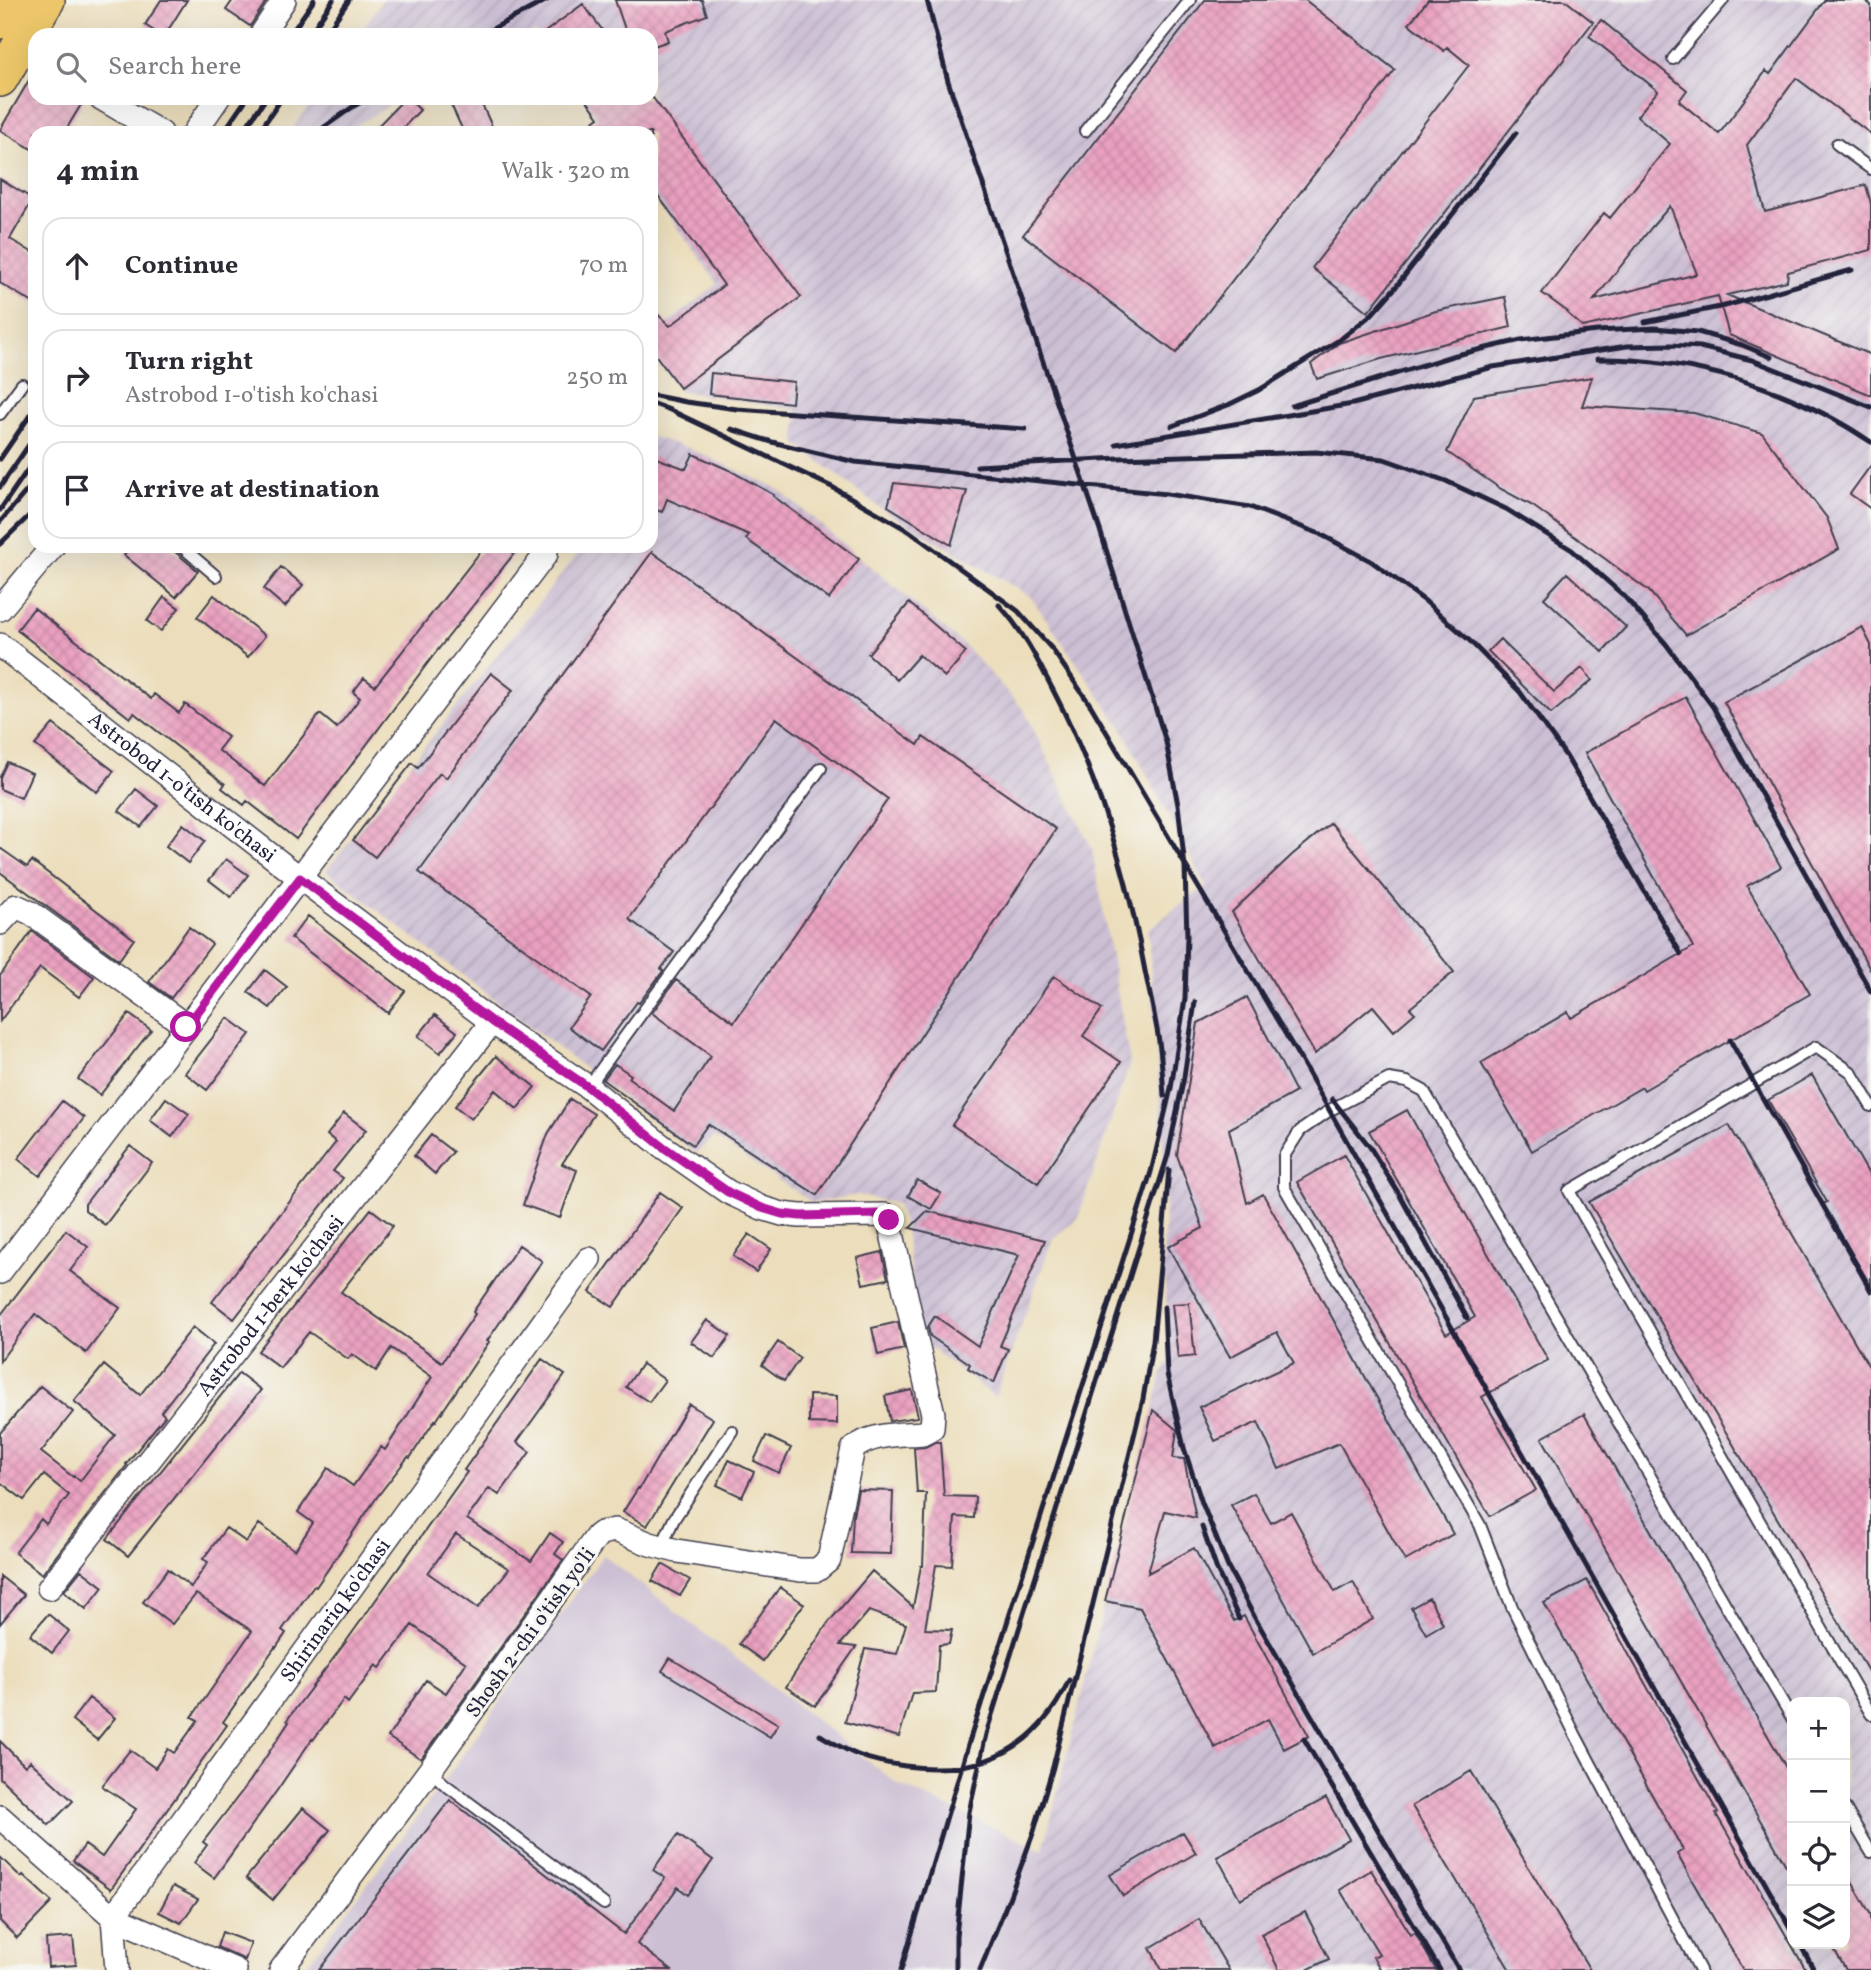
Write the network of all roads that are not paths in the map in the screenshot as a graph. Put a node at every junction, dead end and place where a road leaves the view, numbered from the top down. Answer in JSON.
{"nodes":[{"id":1,"x":13,"y":0,"type":"edge"},
{"id":2,"x":47,"y":0,"type":"edge"},
{"id":3,"x":285,"y":0,"type":"edge"},
{"id":4,"x":1189,"y":0,"type":"edge"},
{"id":5,"x":1723,"y":0,"type":"edge"},
{"id":6,"x":28,"y":28,"type":"edge"},
{"id":7,"x":28,"y":28,"type":"edge"},
{"id":8,"x":266,"y":28,"type":"edge"},
{"id":9,"x":18,"y":43,"type":"edge"},
{"id":10,"x":1673,"y":59,"type":"dead end"},
{"id":11,"x":0,"y":79,"type":"edge"},
{"id":12,"x":114,"y":105,"type":"edge"},
{"id":13,"x":213,"y":105,"type":"edge"},
{"id":14,"x":149,"y":126,"type":"edge"},
{"id":15,"x":199,"y":126,"type":"edge"},
{"id":16,"x":1085,"y":131,"type":"dead end"},
{"id":17,"x":1837,"y":144,"type":"dead end"},
{"id":18,"x":1871,"y":169,"type":"edge"},
{"id":19,"x":22,"y":384,"type":"dead end"},
{"id":20,"x":0,"y":414,"type":"edge"},
{"id":21,"x":46,"y":553,"type":"edge"},
{"id":22,"x":189,"y":553,"type":"edge"},
{"id":23,"x":546,"y":554,"type":"dead end"},
{"id":24,"x":216,"y":576,"type":"dead end"},
{"id":25,"x":0,"y":609,"type":"edge"},
{"id":26,"x":0,"y":645,"type":"edge"},
{"id":27,"x":821,"y":768,"type":"dead end"},
{"id":28,"x":300,"y":878,"type":"junction"},
{"id":29,"x":0,"y":923,"type":"edge"},
{"id":30,"x":492,"y":1022,"type":"junction"},
{"id":31,"x":186,"y":1027,"type":"junction"},
{"id":32,"x":588,"y":1087,"type":"junction"},
{"id":33,"x":1871,"y":1106,"type":"edge"},
{"id":34,"x":589,"y":1259,"type":"dead end"},
{"id":35,"x":0,"y":1272,"type":"edge"},
{"id":36,"x":732,"y":1431,"type":"dead end"},
{"id":37,"x":923,"y":1433,"type":"joint"},
{"id":38,"x":661,"y":1547,"type":"junction"},
{"id":39,"x":49,"y":1588,"type":"dead end"},
{"id":40,"x":1787,"y":1709,"type":"edge"},
{"id":41,"x":1871,"y":1714,"type":"edge"},
{"id":42,"x":430,"y":1770,"type":"junction"},
{"id":43,"x":1850,"y":1816,"type":"edge"},
{"id":44,"x":0,"y":1817,"type":"edge"},
{"id":45,"x":1871,"y":1852,"type":"edge"},
{"id":46,"x":604,"y":1904,"type":"dead end"},
{"id":47,"x":113,"y":1917,"type":"junction"},
{"id":48,"x":117,"y":1970,"type":"edge"},
{"id":49,"x":235,"y":1970,"type":"edge"},
{"id":50,"x":281,"y":1970,"type":"edge"},
{"id":51,"x":1700,"y":1970,"type":"edge"}],
"edges":[{"from":1,"to":9,"type":"main road"},
{"from":2,"to":7,"type":"main road"},
{"from":3,"to":8,"type":"street"},
{"from":4,"to":16,"type":"lane"},
{"from":5,"to":10,"type":"lane"},
{"from":6,"to":9,"type":"main road"},
{"from":9,"to":11,"type":"main road"},
{"from":12,"to":14,"type":"street"},
{"from":13,"to":15,"type":"street"},
{"from":17,"to":18,"type":"lane"},
{"from":19,"to":20,"type":"lane"},
{"from":21,"to":25,"type":"street"},
{"from":22,"to":24,"type":"lane"},
{"from":23,"to":28,"type":"street"},
{"from":26,"to":28,"type":"street","name":"Astrobod 1-o'tish ko'chasi"},
{"from":27,"to":32,"type":"lane"},
{"from":28,"to":30,"type":"street","name":"Astrobod 1-o'tish ko'chasi"},
{"from":28,"to":31,"type":"street"},
{"from":29,"to":31,"type":"street"},
{"from":30,"to":32,"type":"street","name":"Astrobod 1-o'tish ko'chasi"},
{"from":30,"to":39,"type":"street","name":"Astrobod 1-berk ko'chasi"},
{"from":31,"to":35,"type":"street"},
{"from":32,"to":37,"type":"street","name":"Astrobod 1-o'tish ko'chasi"},
{"from":33,"to":41,"type":"lane"},
{"from":34,"to":47,"type":"street","name":"Shirinariq ko'chasi"},
{"from":36,"to":38,"type":"lane"},
{"from":37,"to":38,"type":"street","name":"Shosh 2-chi o'tish yo'li"},
{"from":38,"to":42,"type":"street","name":"Shosh 2-chi o'tish yo'li"},
{"from":40,"to":51,"type":"lane"},
{"from":42,"to":46,"type":"lane"},
{"from":42,"to":50,"type":"street","name":"Shosh 2-chi o'tish yo'li"},
{"from":43,"to":45,"type":"lane"},
{"from":44,"to":47,"type":"street"},
{"from":47,"to":48,"type":"street"},
{"from":47,"to":49,"type":"street"}]}
